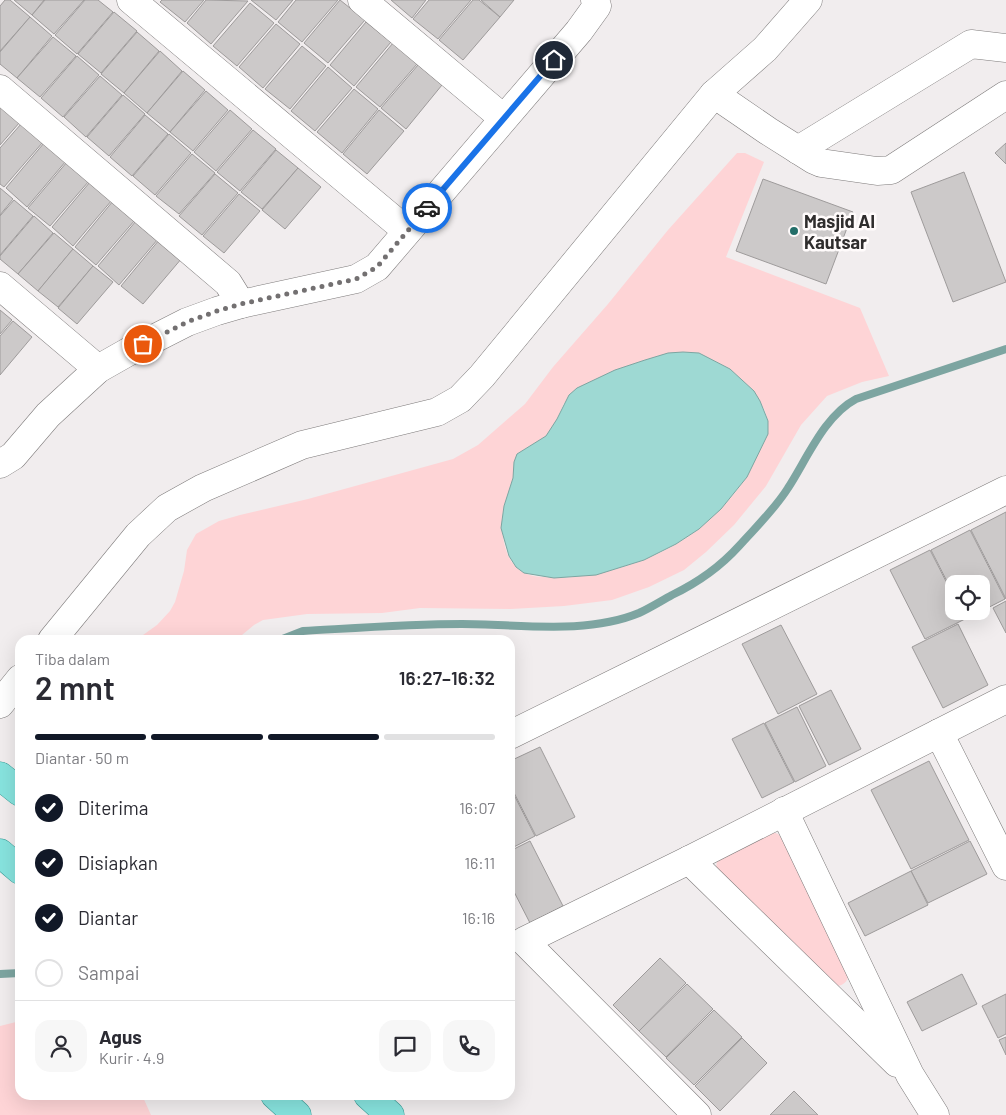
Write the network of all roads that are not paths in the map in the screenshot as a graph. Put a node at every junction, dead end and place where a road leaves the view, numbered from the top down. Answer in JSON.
{"nodes":[{"id":1,"x":131,"y":0,"type":"edge"},
{"id":2,"x":362,"y":0,"type":"edge"},
{"id":3,"x":808,"y":0,"type":"edge"},
{"id":4,"x":597,"y":2,"type":"edge"},
{"id":5,"x":1006,"y":48,"type":"edge"},
{"id":6,"x":0,"y":89,"type":"edge"},
{"id":7,"x":714,"y":94,"type":"junction"},
{"id":8,"x":1006,"y":95,"type":"edge"},
{"id":9,"x":503,"y":118,"type":"junction"},
{"id":10,"x":798,"y":150,"type":"junction"},
{"id":11,"x":407,"y":231,"type":"junction"},
{"id":12,"x":0,"y":286,"type":"edge"},
{"id":13,"x":241,"y":304,"type":"junction"},
{"id":14,"x":98,"y":369,"type":"junction"},
{"id":15,"x":0,"y":464,"type":"edge"},
{"id":16,"x":1006,"y":490,"type":"edge"},
{"id":17,"x":56,"y":635,"type":"edge"},
{"id":18,"x":1006,"y":699,"type":"edge"},
{"id":19,"x":515,"y":733,"type":"edge"},
{"id":20,"x":939,"y":733,"type":"junction"},
{"id":21,"x":0,"y":776,"type":"edge"},
{"id":22,"x":15,"y":788,"type":"edge"},
{"id":23,"x":784,"y":812,"type":"junction"},
{"id":24,"x":689,"y":860,"type":"junction"},
{"id":25,"x":1006,"y":866,"type":"edge"},
{"id":26,"x":910,"y":1075,"type":"junction"},
{"id":27,"x":280,"y":1100,"type":"edge"},
{"id":28,"x":374,"y":1100,"type":"edge"},
{"id":29,"x":297,"y":1115,"type":"edge"},
{"id":30,"x":390,"y":1115,"type":"edge"},
{"id":31,"x":698,"y":1115,"type":"edge"},
{"id":32,"x":935,"y":1115,"type":"edge"}],
"edges":[{"from":1,"to":11,"type":"street"},
{"from":2,"to":9,"type":"street"},
{"from":3,"to":7,"type":"street"},
{"from":4,"to":9,"type":"street"},
{"from":5,"to":10,"type":"street"},
{"from":6,"to":13,"type":"street"},
{"from":7,"to":10,"type":"street"},
{"from":7,"to":17,"type":"street"},
{"from":8,"to":10,"type":"street"},
{"from":9,"to":11,"type":"street"},
{"from":11,"to":13,"type":"street"},
{"from":12,"to":14,"type":"street"},
{"from":13,"to":14,"type":"street"},
{"from":14,"to":15,"type":"street"},
{"from":16,"to":19,"type":"street"},
{"from":18,"to":20,"type":"street"},
{"from":20,"to":23,"type":"street"},
{"from":20,"to":25,"type":"street"},
{"from":21,"to":22,"type":"main road"},
{"from":23,"to":24,"type":"street"},
{"from":23,"to":26,"type":"street"},
{"from":24,"to":26,"type":"street"},
{"from":24,"to":31,"type":"street"},
{"from":26,"to":32,"type":"street"},
{"from":27,"to":29,"type":"main road"},
{"from":28,"to":30,"type":"main road"}]}
